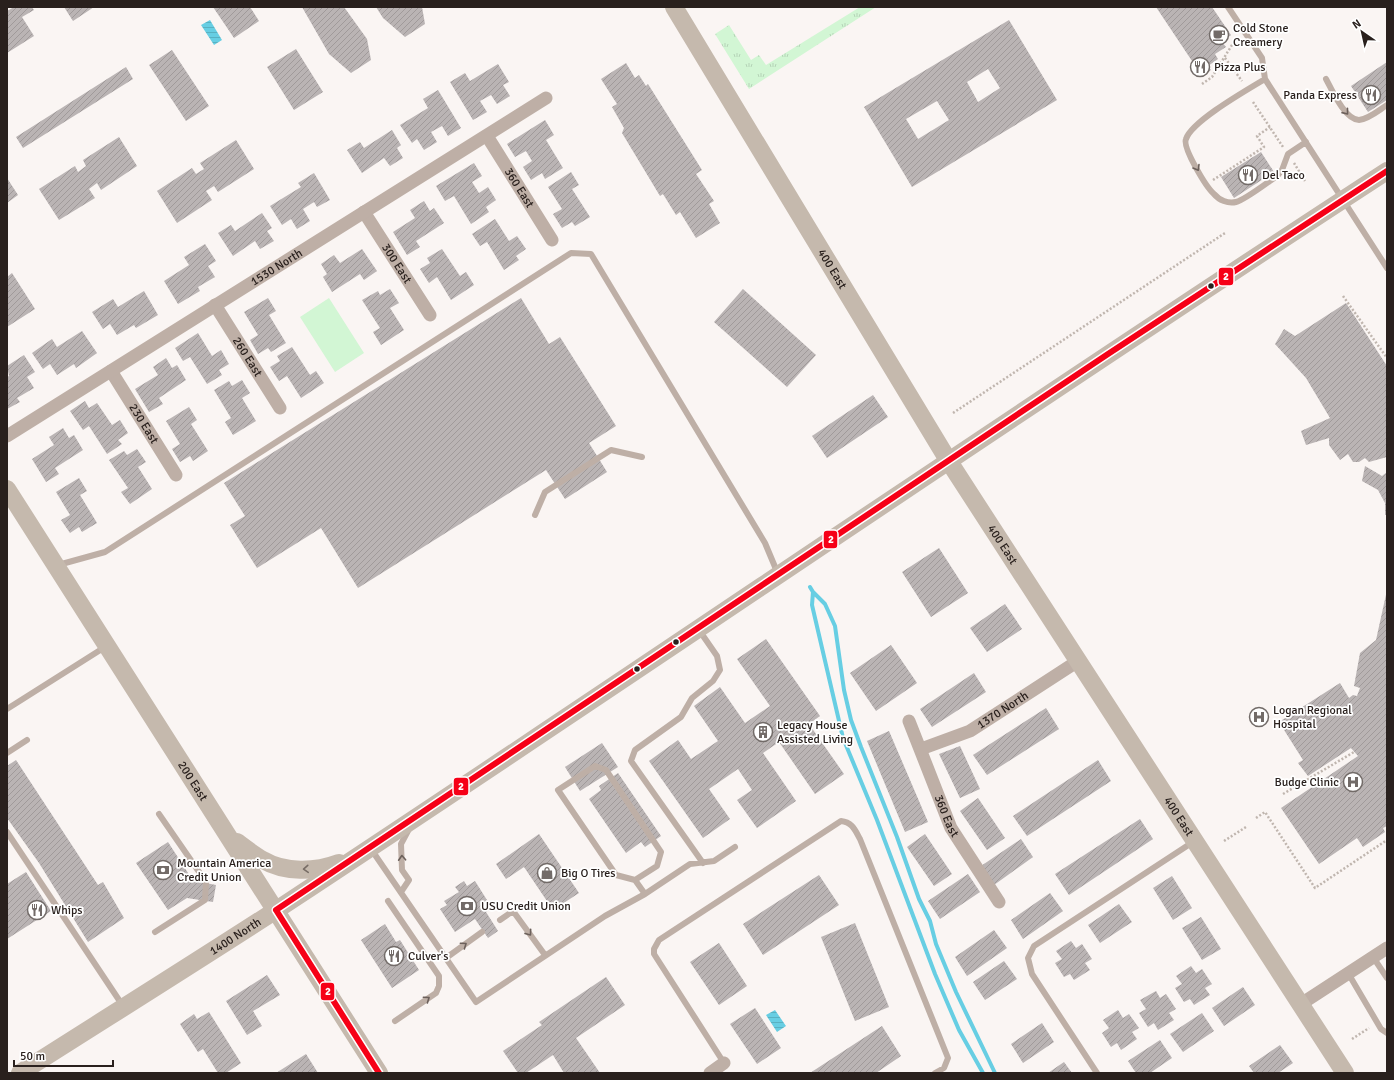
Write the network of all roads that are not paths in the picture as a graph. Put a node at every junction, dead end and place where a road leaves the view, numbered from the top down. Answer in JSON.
{"nodes":[{"id":1,"x":674,"y":7,"type":"edge"},
{"id":2,"x":1228,"y":7,"type":"edge"},
{"id":3,"x":1265,"y":79,"type":"junction"},
{"id":4,"x":1326,"y":79,"type":"dead end"},
{"id":5,"x":546,"y":98,"type":"dead end"},
{"id":6,"x":1387,"y":104,"type":"edge"},
{"id":7,"x":487,"y":136,"type":"junction"},
{"id":8,"x":1306,"y":142,"type":"junction"},
{"id":9,"x":1387,"y":171,"type":"edge"},
{"id":10,"x":1342,"y":200,"type":"junction"},
{"id":11,"x":364,"y":212,"type":"junction"},
{"id":12,"x":552,"y":240,"type":"dead end"},
{"id":13,"x":1387,"y":268,"type":"edge"},
{"id":14,"x":215,"y":305,"type":"junction"},
{"id":15,"x":430,"y":315,"type":"dead end"},
{"id":16,"x":111,"y":371,"type":"junction"},
{"id":17,"x":280,"y":408,"type":"dead end"},
{"id":18,"x":7,"y":436,"type":"edge"},
{"id":19,"x":642,"y":457,"type":"dead end"},
{"id":20,"x":948,"y":460,"type":"junction"},
{"id":21,"x":176,"y":475,"type":"dead end"},
{"id":22,"x":7,"y":490,"type":"edge"},
{"id":23,"x":535,"y":515,"type":"dead end"},
{"id":24,"x":56,"y":566,"type":"junction"},
{"id":25,"x":779,"y":575,"type":"junction"},
{"id":26,"x":698,"y":629,"type":"junction"},
{"id":27,"x":107,"y":646,"type":"junction"},
{"id":28,"x":1078,"y":661,"type":"junction"},
{"id":29,"x":7,"y":709,"type":"edge"},
{"id":30,"x":909,"y":721,"type":"dead end"},
{"id":31,"x":27,"y":740,"type":"dead end"},
{"id":32,"x":921,"y":749,"type":"junction"},
{"id":33,"x":7,"y":753,"type":"edge"},
{"id":34,"x":159,"y":814,"type":"dead end"},
{"id":35,"x":416,"y":817,"type":"junction"},
{"id":36,"x":7,"y":832,"type":"edge"},
{"id":37,"x":228,"y":835,"type":"junction"},
{"id":38,"x":1194,"y":841,"type":"junction"},
{"id":39,"x":735,"y":847,"type":"dead end"},
{"id":40,"x":363,"y":852,"type":"junction"},
{"id":41,"x":703,"y":863,"type":"junction"},
{"id":42,"x":635,"y":880,"type":"junction"},
{"id":43,"x":401,"y":892,"type":"junction"},
{"id":44,"x":645,"y":894,"type":"junction"},
{"id":45,"x":388,"y":901,"type":"dead end"},
{"id":46,"x":999,"y":902,"type":"dead end"},
{"id":47,"x":276,"y":910,"type":"junction"},
{"id":48,"x":500,"y":920,"type":"dead end"},
{"id":49,"x":155,"y":932,"type":"dead end"},
{"id":50,"x":482,"y":932,"type":"dead end"},
{"id":51,"x":1387,"y":948,"type":"edge"},
{"id":52,"x":544,"y":955,"type":"junction"},
{"id":53,"x":1373,"y":957,"type":"junction"},
{"id":54,"x":446,"y":958,"type":"junction"},
{"id":55,"x":1348,"y":973,"type":"junction"},
{"id":56,"x":1387,"y":978,"type":"edge"},
{"id":57,"x":1301,"y":1004,"type":"junction"},
{"id":58,"x":124,"y":1007,"type":"junction"},
{"id":59,"x":395,"y":1021,"type":"dead end"},
{"id":60,"x":1387,"y":1033,"type":"edge"},
{"id":61,"x":724,"y":1063,"type":"joint"},
{"id":62,"x":20,"y":1073,"type":"edge"},
{"id":63,"x":379,"y":1073,"type":"edge"},
{"id":64,"x":710,"y":1073,"type":"edge"},
{"id":65,"x":935,"y":1073,"type":"edge"},
{"id":66,"x":1097,"y":1073,"type":"edge"},
{"id":67,"x":1344,"y":1073,"type":"edge"}],
"edges":[{"from":1,"to":20,"type":"main road","name":"400 East"},
{"from":2,"to":3,"type":"lane"},
{"from":3,"to":8,"type":"lane"},
{"from":3,"to":8,"type":"lane","one_way":true},
{"from":4,"to":6,"type":"lane","one_way":true},
{"from":5,"to":7,"type":"street","name":"1530 North"},
{"from":7,"to":11,"type":"street","name":"1530 North"},
{"from":7,"to":12,"type":"street","name":"360 East"},
{"from":8,"to":10,"type":"lane"},
{"from":9,"to":10,"type":"main road","name":"1400 North"},
{"from":10,"to":13,"type":"lane"},
{"from":10,"to":20,"type":"main road","name":"1400 North"},
{"from":11,"to":14,"type":"street","name":"1530 North"},
{"from":11,"to":15,"type":"street","name":"300 East"},
{"from":14,"to":16,"type":"street","name":"1530 North"},
{"from":14,"to":17,"type":"street","name":"260 East"},
{"from":16,"to":18,"type":"street","name":"1530 North"},
{"from":16,"to":21,"type":"street","name":"230 East"},
{"from":19,"to":23,"type":"lane"},
{"from":20,"to":25,"type":"main road","name":"1400 North"},
{"from":20,"to":28,"type":"main road","name":"400 East"},
{"from":22,"to":24,"type":"main road","name":"200 East"},
{"from":24,"to":25,"type":"lane"},
{"from":24,"to":27,"type":"main road","name":"200 East"},
{"from":25,"to":26,"type":"main road","name":"1400 North"},
{"from":26,"to":35,"type":"main road","name":"1400 North"},
{"from":26,"to":41,"type":"lane"},
{"from":27,"to":29,"type":"lane"},
{"from":27,"to":37,"type":"main road","name":"200 East"},
{"from":28,"to":32,"type":"street","name":"1370 North"},
{"from":28,"to":38,"type":"main road","name":"400 East"},
{"from":30,"to":32,"type":"street","name":"360 East"},
{"from":31,"to":33,"type":"lane"},
{"from":32,"to":46,"type":"street","name":"360 East"},
{"from":34,"to":49,"type":"lane"},
{"from":35,"to":40,"type":"main road","name":"1400 North"},
{"from":43,"to":35,"type":"lane","one_way":true},
{"from":36,"to":58,"type":"lane"},
{"from":40,"to":37,"type":"main road","one_way":true},
{"from":37,"to":47,"type":"main road","name":"200 East"},
{"from":38,"to":57,"type":"main road","name":"400 East"},
{"from":38,"to":66,"type":"lane"},
{"from":39,"to":41,"type":"lane"},
{"from":40,"to":43,"type":"lane"},
{"from":40,"to":47,"type":"main road","name":"1400 North"},
{"from":41,"to":44,"type":"lane"},
{"from":42,"to":42,"type":"lane"},
{"from":42,"to":44,"type":"lane"},
{"from":43,"to":54,"type":"lane"},
{"from":44,"to":52,"type":"lane"},
{"from":59,"to":45,"type":"lane","one_way":true},
{"from":47,"to":58,"type":"main road","name":"1400 North"},
{"from":47,"to":63,"type":"main road","name":"200 East"},
{"from":48,"to":52,"type":"lane","one_way":true},
{"from":54,"to":50,"type":"lane","one_way":true},
{"from":51,"to":53,"type":"street"},
{"from":52,"to":54,"type":"lane"},
{"from":53,"to":55,"type":"street"},
{"from":53,"to":56,"type":"lane"},
{"from":55,"to":57,"type":"street"},
{"from":55,"to":60,"type":"lane"},
{"from":57,"to":67,"type":"main road","name":"400 East"},
{"from":58,"to":62,"type":"main road","name":"1400 North"},
{"from":61,"to":64,"type":"street"},
{"from":61,"to":65,"type":"lane"}]}
